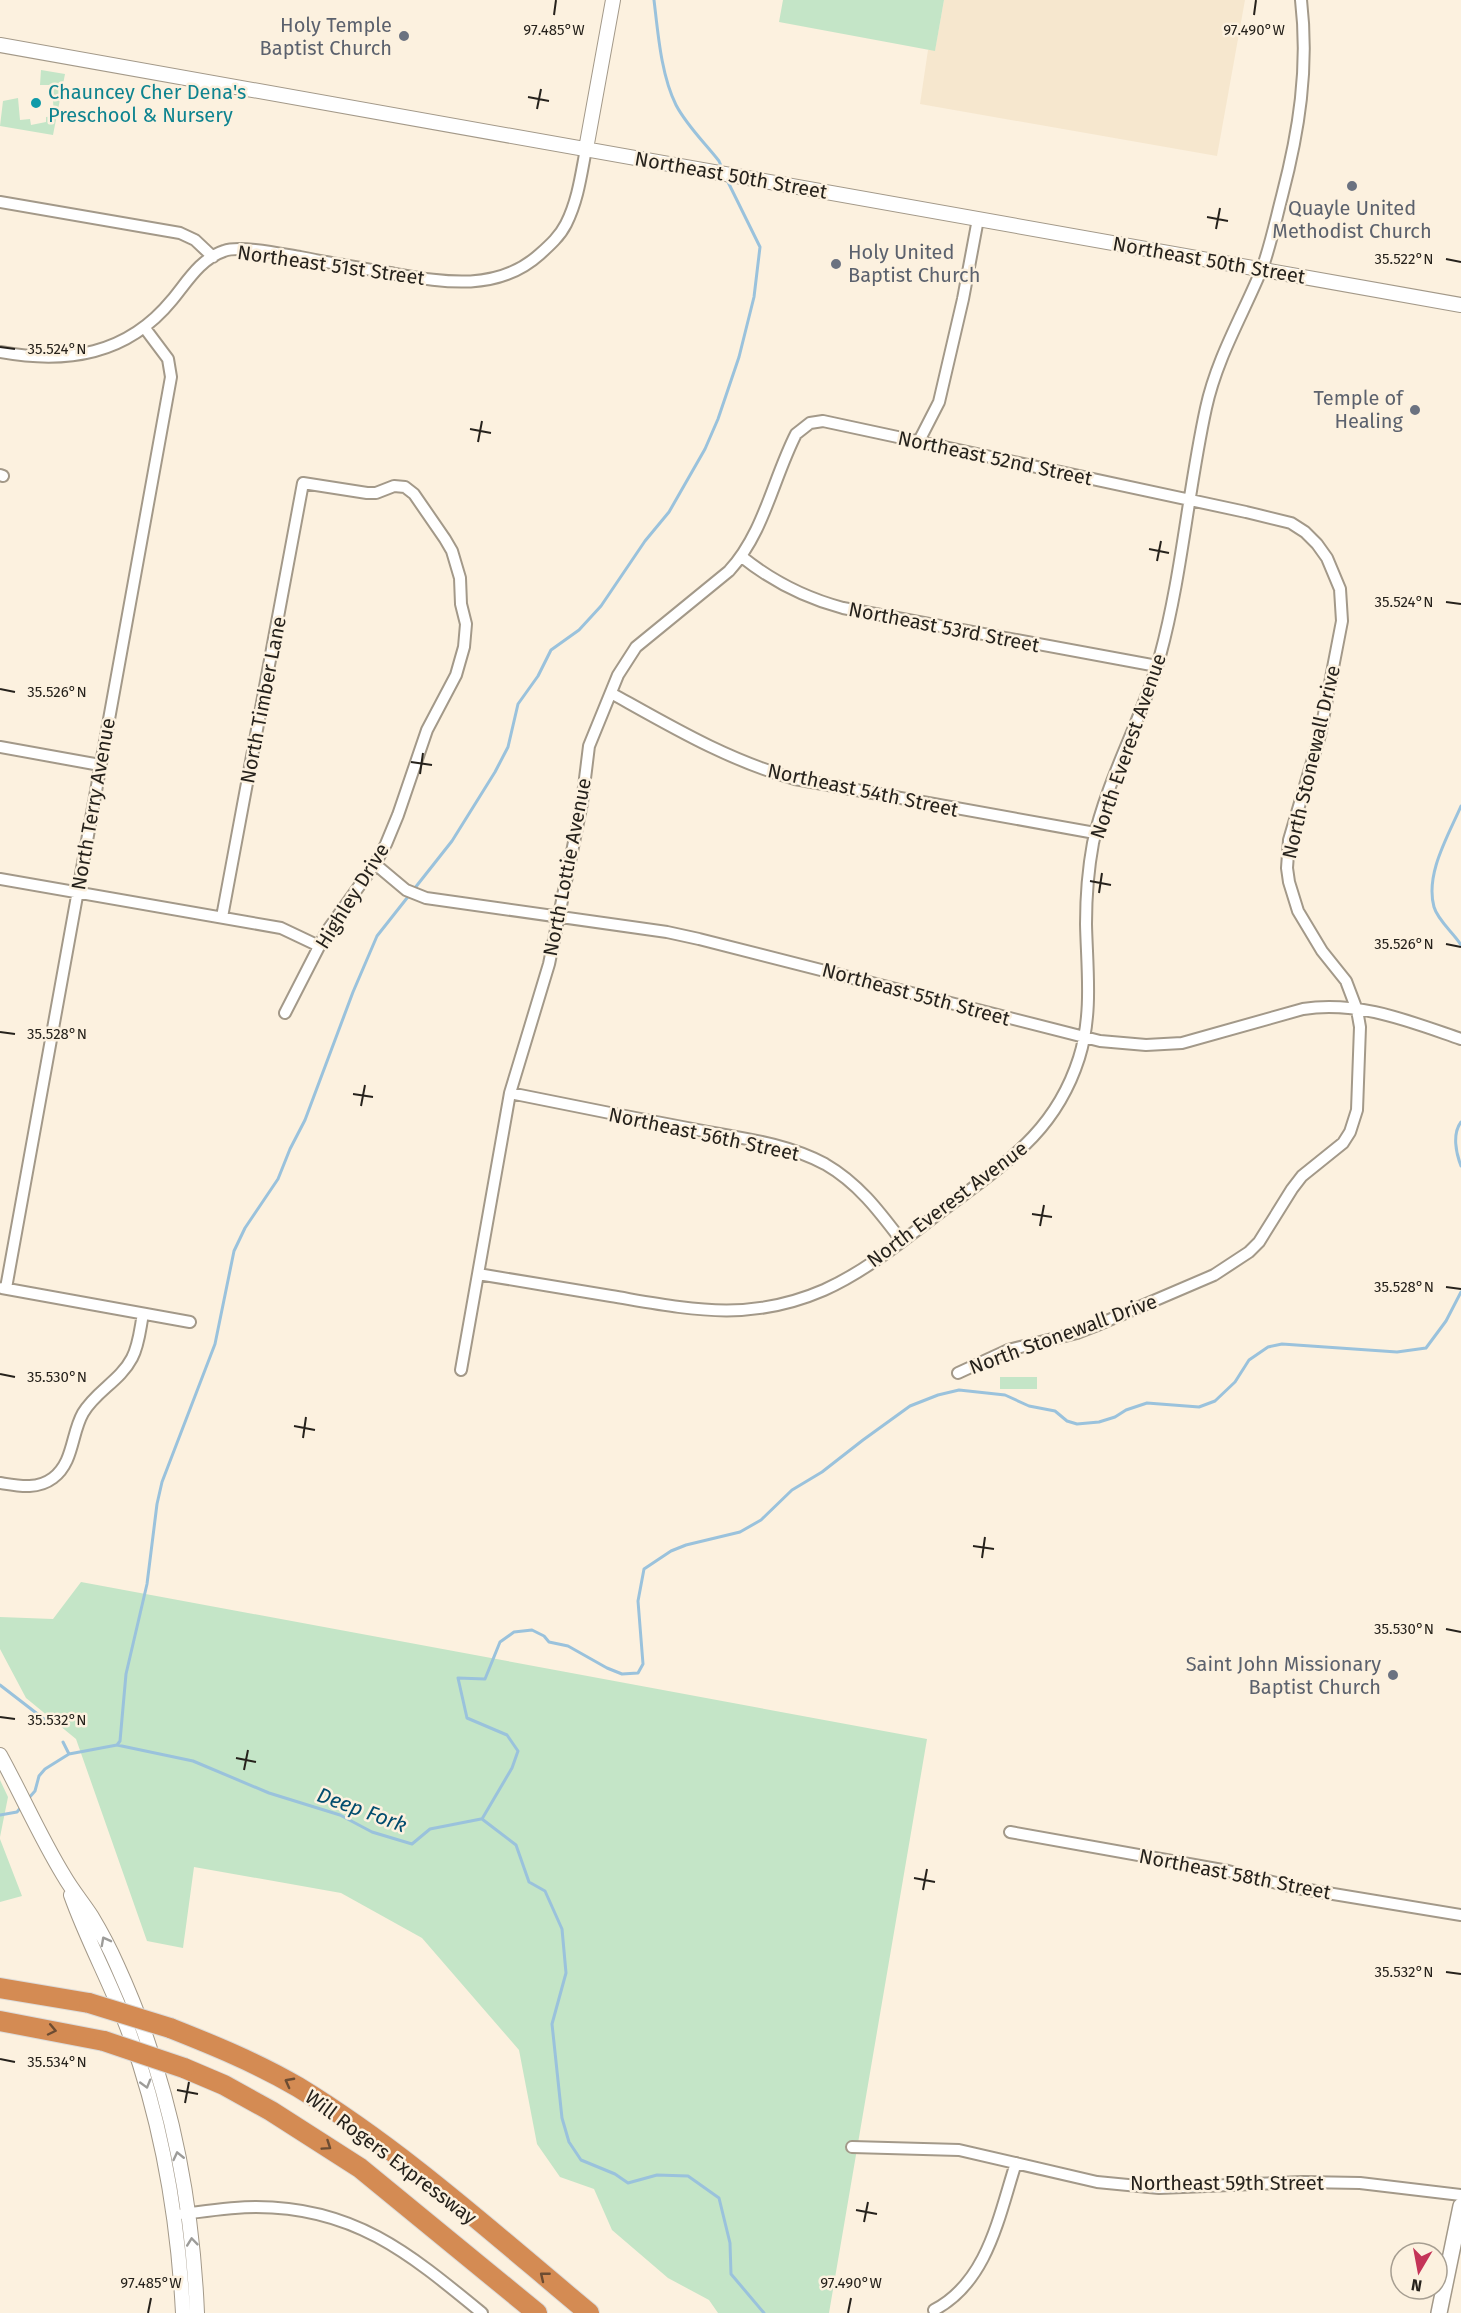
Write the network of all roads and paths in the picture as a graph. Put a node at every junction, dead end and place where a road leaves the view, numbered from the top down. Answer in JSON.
{"nodes":[{"id":1,"x":613,"y":0,"type":"edge"},
{"id":2,"x":1301,"y":0,"type":"edge"},
{"id":3,"x":0,"y":46,"type":"edge"},
{"id":4,"x":586,"y":150,"type":"junction"},
{"id":5,"x":0,"y":202,"type":"edge"},
{"id":6,"x":978,"y":219,"type":"junction"},
{"id":7,"x":213,"y":257,"type":"junction"},
{"id":8,"x":1261,"y":269,"type":"junction"},
{"id":9,"x":1461,"y":305,"type":"edge"},
{"id":10,"x":144,"y":327,"type":"junction"},
{"id":11,"x":0,"y":352,"type":"edge"},
{"id":12,"x":802,"y":428,"type":"joint"},
{"id":13,"x":919,"y":441,"type":"junction"},
{"id":14,"x":400,"y":486,"type":"joint"},
{"id":15,"x":1190,"y":500,"type":"junction"},
{"id":16,"x":742,"y":557,"type":"junction"},
{"id":17,"x":1157,"y":666,"type":"junction"},
{"id":18,"x":611,"y":693,"type":"junction"},
{"id":19,"x":0,"y":747,"type":"edge"},
{"id":20,"x":100,"y":765,"type":"junction"},
{"id":21,"x":1095,"y":833,"type":"junction"},
{"id":22,"x":375,"y":864,"type":"junction"},
{"id":23,"x":0,"y":879,"type":"edge"},
{"id":24,"x":77,"y":893,"type":"junction"},
{"id":25,"x":558,"y":917,"type":"junction"},
{"id":26,"x":222,"y":918,"type":"junction"},
{"id":27,"x":320,"y":946,"type":"junction"},
{"id":28,"x":1358,"y":1010,"type":"junction"},
{"id":29,"x":285,"y":1013,"type":"dead end"},
{"id":30,"x":1084,"y":1038,"type":"junction"},
{"id":31,"x":1461,"y":1039,"type":"edge"},
{"id":32,"x":510,"y":1094,"type":"junction"},
{"id":33,"x":902,"y":1240,"type":"junction"},
{"id":34,"x":478,"y":1274,"type":"junction"},
{"id":35,"x":3,"y":1288,"type":"edge"},
{"id":36,"x":143,"y":1314,"type":"junction"},
{"id":37,"x":190,"y":1322,"type":"dead end"},
{"id":38,"x":461,"y":1370,"type":"dead end"},
{"id":39,"x":958,"y":1373,"type":"dead end"},
{"id":40,"x":0,"y":1483,"type":"edge"},
{"id":41,"x":0,"y":1755,"type":"edge"},
{"id":42,"x":1010,"y":1832,"type":"dead end"},
{"id":43,"x":1461,"y":1915,"type":"edge"},
{"id":44,"x":0,"y":1988,"type":"edge"},
{"id":45,"x":0,"y":2020,"type":"edge"},
{"id":46,"x":852,"y":2147,"type":"dead end"},
{"id":47,"x":1016,"y":2163,"type":"junction"},
{"id":48,"x":1461,"y":2195,"type":"edge"},
{"id":49,"x":1461,"y":2206,"type":"edge"},
{"id":50,"x":181,"y":2214,"type":"junction"},
{"id":51,"x":934,"y":2310,"type":"dead end"},
{"id":52,"x":183,"y":2313,"type":"edge"},
{"id":53,"x":197,"y":2313,"type":"edge"},
{"id":54,"x":482,"y":2313,"type":"edge"},
{"id":55,"x":537,"y":2313,"type":"edge"},
{"id":56,"x":589,"y":2313,"type":"edge"},
{"id":57,"x":1439,"y":2313,"type":"edge"}],
"edges":[{"from":1,"to":4,"type":"street"},
{"from":2,"to":8,"type":"street","name":"North Everest Avenue"},
{"from":3,"to":4,"type":"street","name":"Northeast 50th Street"},
{"from":4,"to":6,"type":"street","name":"Northeast 50th Street"},
{"from":4,"to":7,"type":"street","name":"Northeast 51st Street"},
{"from":5,"to":7,"type":"street","name":"Northeast 51st Street"},
{"from":6,"to":8,"type":"street","name":"Northeast 50th Street"},
{"from":6,"to":13,"type":"street"},
{"from":7,"to":10,"type":"street"},
{"from":8,"to":9,"type":"street","name":"Northeast 50th Street"},
{"from":8,"to":15,"type":"street","name":"North Everest Avenue"},
{"from":10,"to":11,"type":"street"},
{"from":10,"to":20,"type":"street","name":"North Terry Avenue"},
{"from":12,"to":13,"type":"street","name":"Northeast 52nd Street"},
{"from":12,"to":16,"type":"street","name":"North Lottie Avenue"},
{"from":13,"to":15,"type":"street","name":"Northeast 52nd Street"},
{"from":14,"to":22,"type":"street","name":"Highley Drive"},
{"from":14,"to":26,"type":"street","name":"North Timber Lane"},
{"from":15,"to":17,"type":"street","name":"North Everest Avenue"},
{"from":15,"to":28,"type":"street","name":"North Stonewall Drive"},
{"from":16,"to":17,"type":"street","name":"Northeast 53rd Street"},
{"from":16,"to":18,"type":"street","name":"North Lottie Avenue"},
{"from":17,"to":21,"type":"street","name":"North Everest Avenue"},
{"from":18,"to":21,"type":"street","name":"Northeast 54th Street"},
{"from":18,"to":25,"type":"street","name":"North Lottie Avenue"},
{"from":19,"to":20,"type":"street"},
{"from":20,"to":24,"type":"street","name":"North Terry Avenue"},
{"from":21,"to":30,"type":"street","name":"North Everest Avenue"},
{"from":22,"to":25,"type":"street","name":"Northeast 55th Street"},
{"from":22,"to":27,"type":"street","name":"Highley Drive"},
{"from":23,"to":24,"type":"street"},
{"from":24,"to":26,"type":"street"},
{"from":24,"to":35,"type":"street","name":"North Terry Avenue"},
{"from":25,"to":30,"type":"street","name":"Northeast 55th Street"},
{"from":25,"to":32,"type":"street","name":"North Lottie Avenue"},
{"from":26,"to":27,"type":"street"},
{"from":27,"to":29,"type":"street","name":"Highley Drive"},
{"from":28,"to":30,"type":"street","name":"Northeast 55th Street"},
{"from":28,"to":31,"type":"street","name":"Northeast 55th Street"},
{"from":28,"to":39,"type":"street","name":"North Stonewall Drive"},
{"from":30,"to":33,"type":"street","name":"North Everest Avenue"},
{"from":32,"to":33,"type":"street","name":"Northeast 56th Street"},
{"from":32,"to":34,"type":"street","name":"North Lottie Avenue"},
{"from":33,"to":34,"type":"street","name":"North Everest Avenue"},
{"from":34,"to":38,"type":"street","name":"North Lottie Avenue"},
{"from":35,"to":36,"type":"street"},
{"from":36,"to":37,"type":"street"},
{"from":36,"to":40,"type":"street"},
{"from":41,"to":50,"type":"street"},
{"from":42,"to":43,"type":"street","name":"Northeast 58th Street"},
{"from":56,"to":44,"type":"highway","name":"Will Rogers Expressway","one_way":true,"bridge":true},
{"from":45,"to":55,"type":"highway","name":"Will Rogers Expressway","one_way":true,"bridge":true},
{"from":46,"to":47,"type":"street","name":"Northeast 59th Street"},
{"from":47,"to":48,"type":"street","name":"Northeast 59th Street"},
{"from":47,"to":51,"type":"street"},
{"from":49,"to":57,"type":"main road"},
{"from":50,"to":52,"type":"street"},
{"from":53,"to":50,"type":"street","one_way":true},
{"from":50,"to":54,"type":"street"}]}
